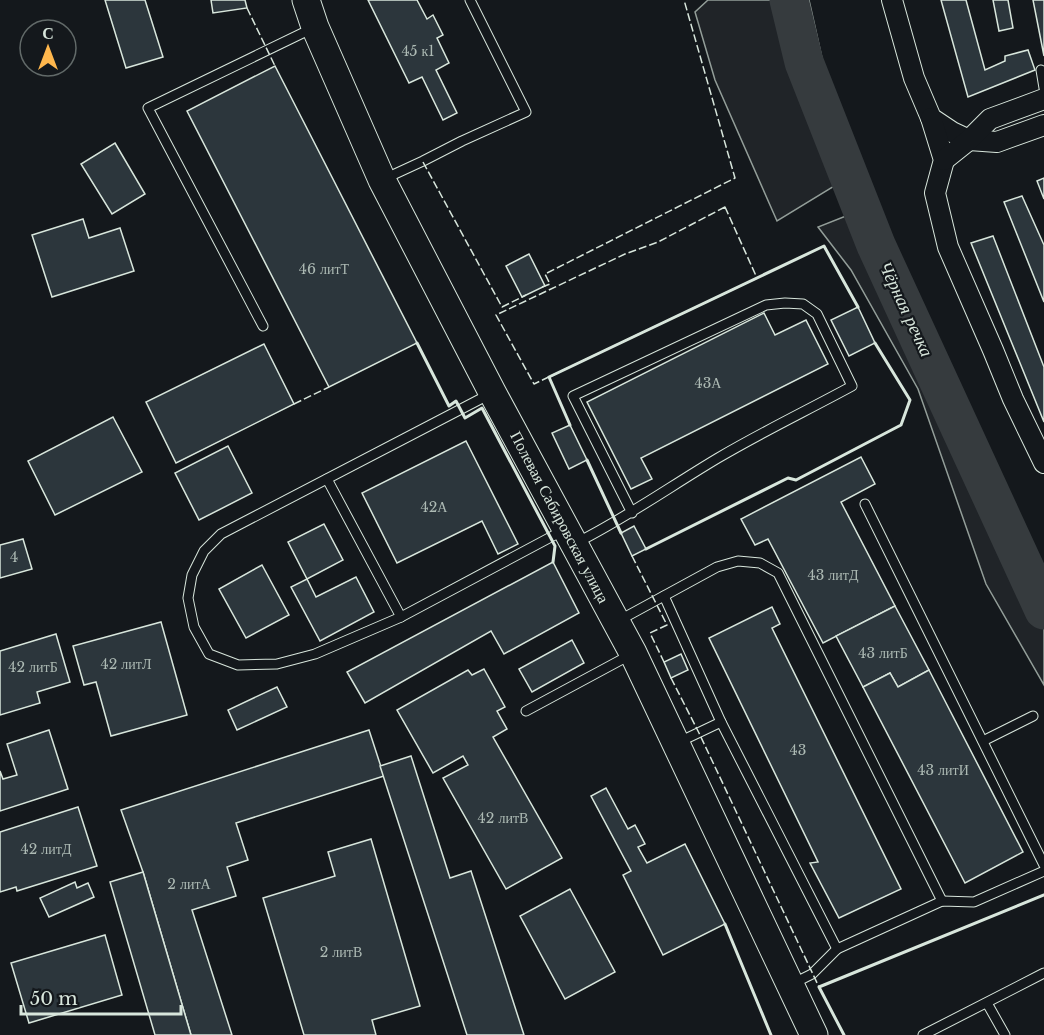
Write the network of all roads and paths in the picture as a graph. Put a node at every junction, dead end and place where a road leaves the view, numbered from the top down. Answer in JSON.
{"nodes":[{"id":1,"x":306,"y":0,"type":"edge"},
{"id":2,"x":470,"y":0,"type":"edge"},
{"id":3,"x":892,"y":0,"type":"edge"},
{"id":4,"x":315,"y":27,"type":"junction"},
{"id":5,"x":1041,"y":70,"type":"dead end"},
{"id":6,"x":1044,"y":88,"type":"edge"},
{"id":7,"x":1044,"y":99,"type":"edge"},
{"id":8,"x":931,"y":118,"type":"junction"},
{"id":9,"x":1044,"y":125,"type":"edge"},
{"id":10,"x":960,"y":136,"type":"junction"},
{"id":11,"x":944,"y":160,"type":"junction"},
{"id":12,"x":382,"y":180,"type":"junction"},
{"id":13,"x":263,"y":326,"type":"dead end"},
{"id":14,"x":492,"y":392,"type":"junction"},
{"id":15,"x":1044,"y":463,"type":"edge"},
{"id":16,"x":327,"y":479,"type":"junction"},
{"id":17,"x":865,"y":504,"type":"dead end"},
{"id":18,"x":632,"y":513,"type":"junction"},
{"id":19,"x":571,"y":537,"type":"junction"},
{"id":20,"x":664,"y":596,"type":"junction"},
{"id":21,"x":401,"y":617,"type":"junction"},
{"id":22,"x":616,"y":622,"type":"junction"},
{"id":23,"x":633,"y":653,"type":"junction"},
{"id":24,"x":526,"y":711,"type":"dead end"},
{"id":25,"x":1033,"y":716,"type":"dead end"},
{"id":26,"x":721,"y":722,"type":"junction"},
{"id":27,"x":983,"y":741,"type":"junction"},
{"id":28,"x":676,"y":743,"type":"junction"},
{"id":29,"x":1044,"y":865,"type":"edge"},
{"id":30,"x":1044,"y":871,"type":"edge"},
{"id":31,"x":942,"y":901,"type":"junction"},
{"id":32,"x":837,"y":949,"type":"junction"},
{"id":33,"x":1044,"y":973,"type":"edge"},
{"id":34,"x":789,"y":984,"type":"junction"},
{"id":35,"x":987,"y":1003,"type":"junction"},
{"id":36,"x":814,"y":1035,"type":"edge"},
{"id":37,"x":923,"y":1035,"type":"edge"},
{"id":38,"x":1005,"y":1035,"type":"edge"}],
"edges":[{"from":1,"to":4,"type":"street","name":"Полевая Сабировская улица"},
{"from":2,"to":12,"type":"lane"},
{"from":3,"to":8,"type":"street"},
{"from":4,"to":12,"type":"street","name":"Полевая Сабировская улица"},
{"from":4,"to":13,"type":"lane"},
{"from":5,"to":6,"type":"lane"},
{"from":7,"to":10,"type":"street"},
{"from":8,"to":10,"type":"street"},
{"from":8,"to":11,"type":"street"},
{"from":9,"to":10,"type":"street"},
{"from":10,"to":11,"type":"street"},
{"from":11,"to":15,"type":"street"},
{"from":12,"to":14,"type":"street","name":"Полевая Сабировская улица"},
{"from":14,"to":16,"type":"lane"},
{"from":14,"to":19,"type":"street","name":"Полевая Сабировская улица"},
{"from":16,"to":21,"type":"lane"},
{"from":16,"to":21,"type":"lane"},
{"from":17,"to":27,"type":"lane"},
{"from":18,"to":18,"type":"lane"},
{"from":18,"to":19,"type":"lane"},
{"from":19,"to":21,"type":"lane"},
{"from":19,"to":22,"type":"street","name":"Полевая Сабировская улица"},
{"from":20,"to":22,"type":"lane"},
{"from":20,"to":26,"type":"lane"},
{"from":20,"to":31,"type":"lane"},
{"from":22,"to":23,"type":"street","name":"Полевая Сабировская улица"},
{"from":23,"to":24,"type":"lane"},
{"from":23,"to":28,"type":"street","name":"Полевая Сабировская улица"},
{"from":25,"to":27,"type":"lane"},
{"from":26,"to":28,"type":"lane"},
{"from":26,"to":32,"type":"lane"},
{"from":27,"to":29,"type":"lane"},
{"from":28,"to":34,"type":"street","name":"Полевая Сабировская улица"},
{"from":30,"to":31,"type":"lane"},
{"from":31,"to":32,"type":"lane"},
{"from":32,"to":34,"type":"lane"},
{"from":33,"to":35,"type":"lane"},
{"from":34,"to":36,"type":"street","name":"Полевая Сабировская улица"},
{"from":35,"to":37,"type":"lane"},
{"from":35,"to":38,"type":"lane"}]}
